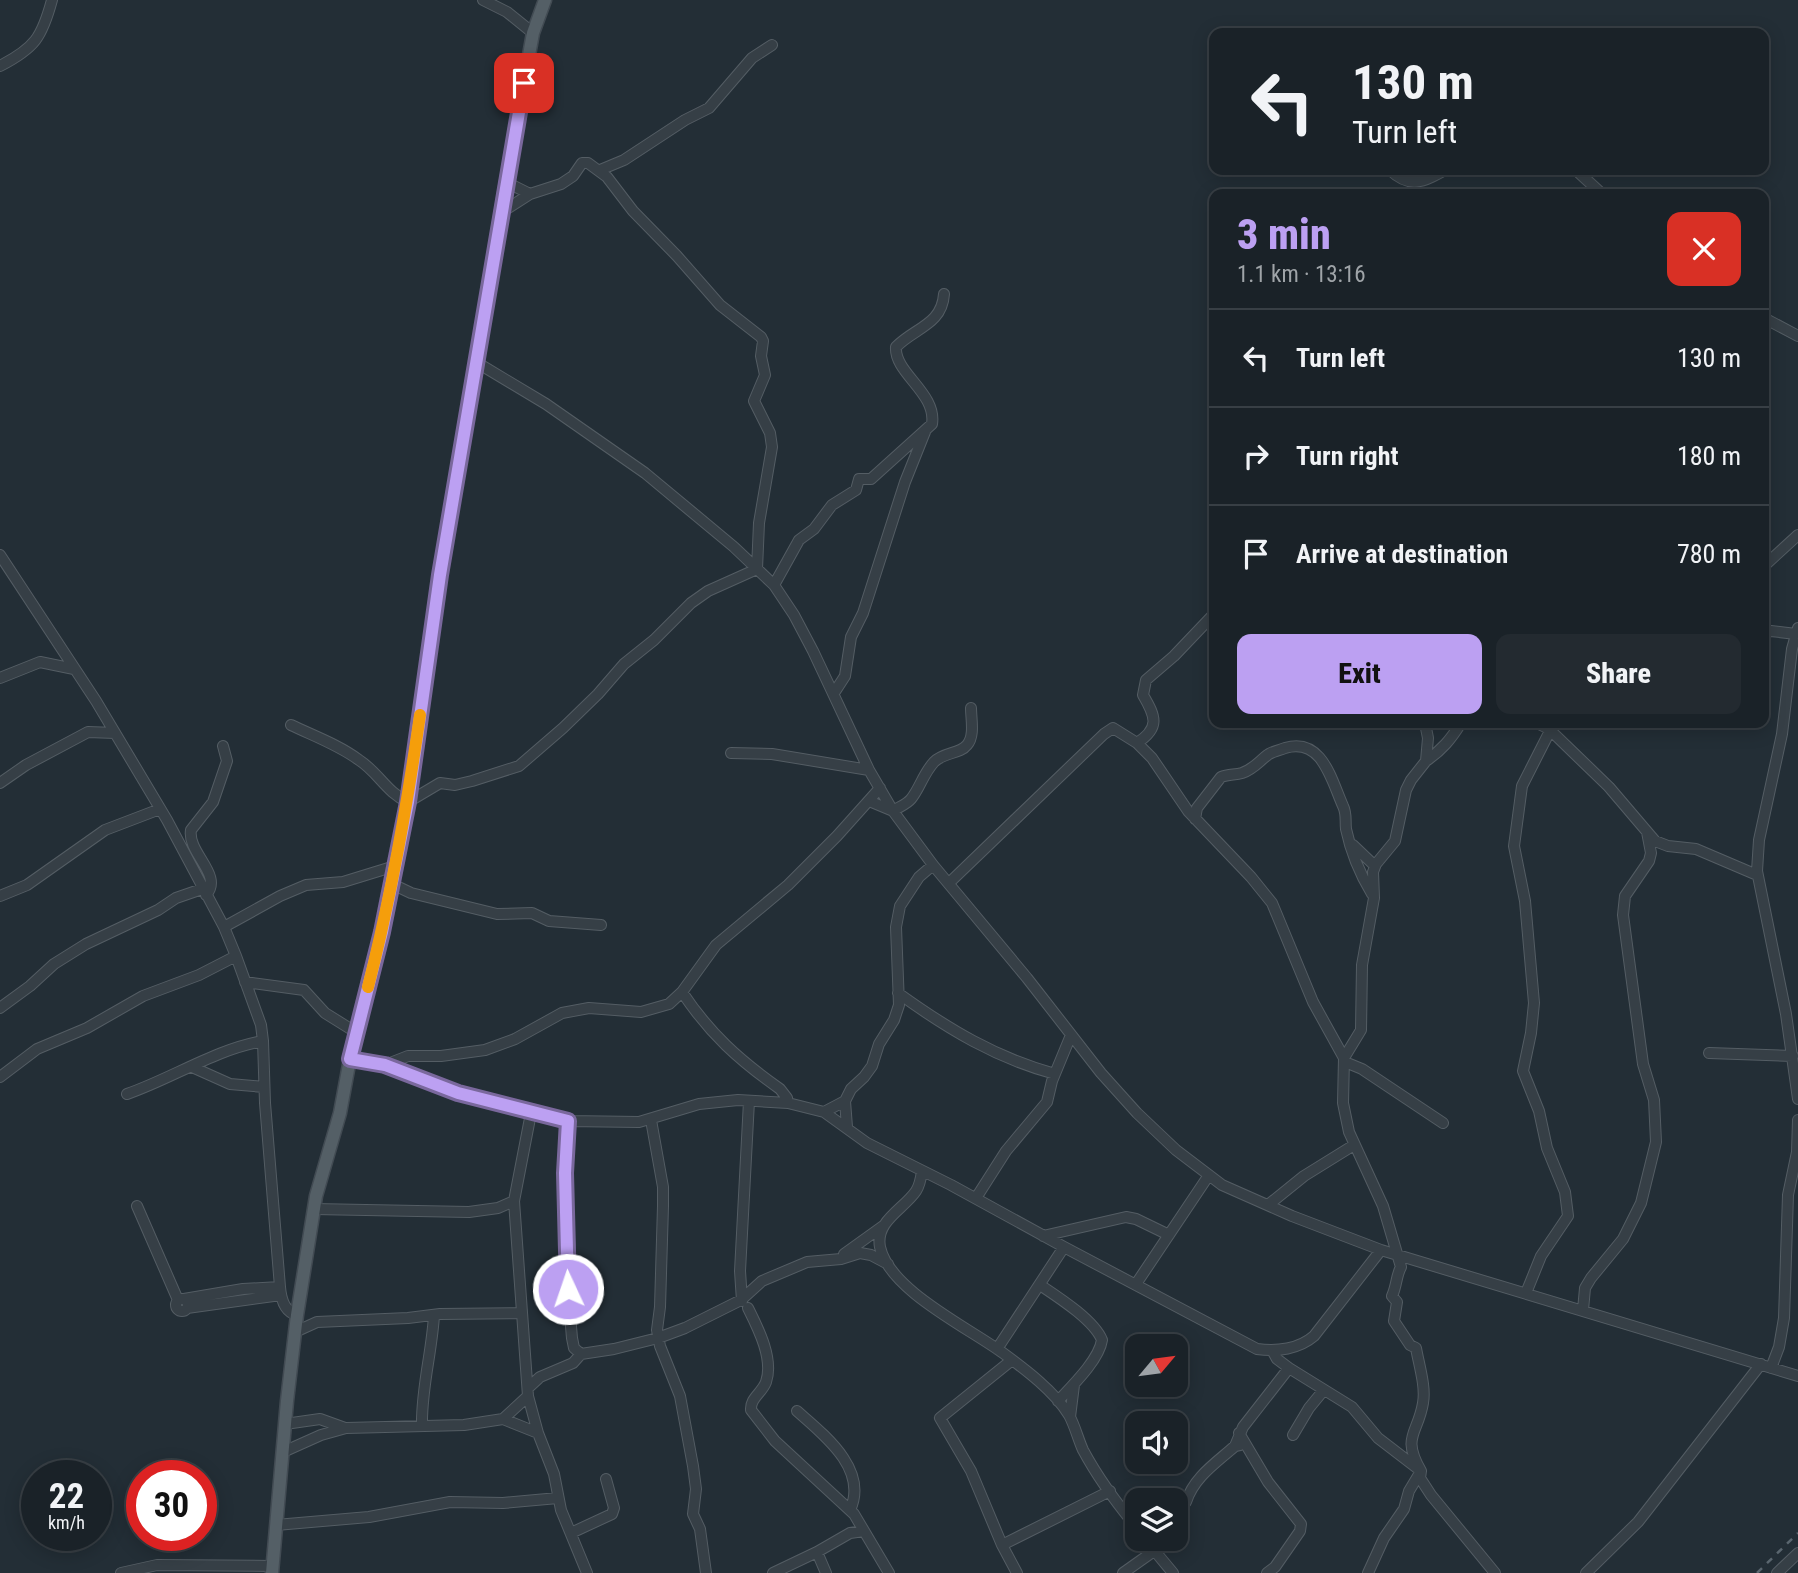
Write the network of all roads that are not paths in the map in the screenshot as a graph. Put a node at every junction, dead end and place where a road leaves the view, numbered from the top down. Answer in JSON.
{"nodes":[{"id":1,"x":52,"y":0,"type":"edge"},
{"id":2,"x":484,"y":0,"type":"edge"},
{"id":3,"x":545,"y":0,"type":"edge"},
{"id":4,"x":533,"y":33,"type":"junction"},
{"id":5,"x":772,"y":44,"type":"dead end"},
{"id":6,"x":0,"y":66,"type":"edge"},
{"id":7,"x":600,"y":170,"type":"junction"},
{"id":8,"x":1396,"y":175,"type":"edge"},
{"id":9,"x":1434,"y":175,"type":"edge"},
{"id":10,"x":1581,"y":175,"type":"edge"},
{"id":11,"x":506,"y":182,"type":"junction"},
{"id":12,"x":1596,"y":189,"type":"edge"},
{"id":13,"x":530,"y":194,"type":"junction"},
{"id":14,"x":502,"y":212,"type":"junction"},
{"id":15,"x":944,"y":294,"type":"dead end"},
{"id":16,"x":1769,"y":321,"type":"edge"},
{"id":17,"x":1798,"y":336,"type":"edge"},
{"id":18,"x":476,"y":362,"type":"junction"},
{"id":19,"x":925,"y":432,"type":"junction"},
{"id":20,"x":1798,"y":535,"type":"edge"},
{"id":21,"x":0,"y":555,"type":"edge"},
{"id":22,"x":1769,"y":561,"type":"edge"},
{"id":23,"x":757,"y":569,"type":"junction"},
{"id":24,"x":774,"y":586,"type":"junction"},
{"id":25,"x":1209,"y":619,"type":"edge"},
{"id":26,"x":1797,"y":631,"type":"edge"},
{"id":27,"x":1769,"y":632,"type":"edge"},
{"id":28,"x":75,"y":669,"type":"junction"},
{"id":29,"x":0,"y":678,"type":"edge"},
{"id":30,"x":834,"y":693,"type":"junction"},
{"id":31,"x":971,"y":708,"type":"dead end"},
{"id":32,"x":291,"y":725,"type":"dead end"},
{"id":33,"x":1426,"y":728,"type":"edge"},
{"id":34,"x":1458,"y":728,"type":"edge"},
{"id":35,"x":1551,"y":728,"type":"edge"},
{"id":36,"x":1554,"y":728,"type":"edge"},
{"id":37,"x":115,"y":733,"type":"junction"},
{"id":38,"x":1137,"y":743,"type":"junction"},
{"id":39,"x":223,"y":746,"type":"dead end"},
{"id":40,"x":731,"y":753,"type":"dead end"},
{"id":41,"x":1426,"y":761,"type":"junction"},
{"id":42,"x":869,"y":770,"type":"junction"},
{"id":43,"x":0,"y":783,"type":"edge"},
{"id":44,"x":880,"y":788,"type":"junction"},
{"id":45,"x":869,"y":801,"type":"junction"},
{"id":46,"x":408,"y":802,"type":"junction"},
{"id":47,"x":160,"y":809,"type":"junction"},
{"id":48,"x":893,"y":811,"type":"junction"},
{"id":49,"x":1194,"y":813,"type":"junction"},
{"id":50,"x":1647,"y":832,"type":"junction"},
{"id":51,"x":1351,"y":842,"type":"junction"},
{"id":52,"x":933,"y":865,"type":"junction"},
{"id":53,"x":395,"y":866,"type":"junction"},
{"id":54,"x":1375,"y":866,"type":"junction"},
{"id":55,"x":1757,"y":875,"type":"junction"},
{"id":56,"x":949,"y":883,"type":"junction"},
{"id":57,"x":391,"y":884,"type":"junction"},
{"id":58,"x":204,"y":892,"type":"junction"},
{"id":59,"x":0,"y":896,"type":"edge"},
{"id":60,"x":1374,"y":897,"type":"junction"},
{"id":61,"x":601,"y":925,"type":"dead end"},
{"id":62,"x":224,"y":928,"type":"junction"},
{"id":63,"x":236,"y":956,"type":"junction"},
{"id":64,"x":245,"y":982,"type":"junction"},
{"id":65,"x":682,"y":992,"type":"junction"},
{"id":66,"x":898,"y":993,"type":"junction"},
{"id":67,"x":0,"y":1008,"type":"edge"},
{"id":68,"x":357,"y":1033,"type":"junction"},
{"id":69,"x":1071,"y":1035,"type":"junction"},
{"id":70,"x":263,"y":1041,"type":"junction"},
{"id":71,"x":1709,"y":1052,"type":"dead end"},
{"id":72,"x":1793,"y":1056,"type":"junction"},
{"id":73,"x":350,"y":1059,"type":"junction"},
{"id":74,"x":1344,"y":1060,"type":"junction"},
{"id":75,"x":385,"y":1065,"type":"junction"},
{"id":76,"x":192,"y":1068,"type":"junction"},
{"id":77,"x":1055,"y":1074,"type":"junction"},
{"id":78,"x":0,"y":1076,"type":"edge"},
{"id":79,"x":264,"y":1087,"type":"junction"},
{"id":80,"x":127,"y":1094,"type":"dead end"},
{"id":81,"x":1798,"y":1099,"type":"edge"},
{"id":82,"x":749,"y":1101,"type":"junction"},
{"id":83,"x":845,"y":1101,"type":"junction"},
{"id":84,"x":788,"y":1103,"type":"junction"},
{"id":85,"x":824,"y":1112,"type":"junction"},
{"id":86,"x":531,"y":1113,"type":"junction"},
{"id":87,"x":651,"y":1119,"type":"junction"},
{"id":88,"x":1798,"y":1120,"type":"edge"},
{"id":89,"x":568,"y":1121,"type":"junction"},
{"id":90,"x":1443,"y":1123,"type":"dead end"},
{"id":91,"x":847,"y":1127,"type":"junction"},
{"id":92,"x":1354,"y":1145,"type":"junction"},
{"id":93,"x":922,"y":1171,"type":"junction"},
{"id":94,"x":1209,"y":1175,"type":"junction"},
{"id":95,"x":976,"y":1198,"type":"junction"},
{"id":96,"x":514,"y":1201,"type":"junction"},
{"id":97,"x":1268,"y":1205,"type":"junction"},
{"id":98,"x":136,"y":1206,"type":"dead end"},
{"id":99,"x":314,"y":1209,"type":"junction"},
{"id":100,"x":883,"y":1226,"type":"junction"},
{"id":101,"x":1169,"y":1235,"type":"junction"},
{"id":102,"x":1043,"y":1236,"type":"junction"},
{"id":103,"x":1064,"y":1247,"type":"junction"},
{"id":104,"x":1381,"y":1250,"type":"junction"},
{"id":105,"x":1399,"y":1255,"type":"junction"},
{"id":106,"x":835,"y":1259,"type":"junction"},
{"id":107,"x":889,"y":1265,"type":"junction"},
{"id":108,"x":1136,"y":1284,"type":"junction"},
{"id":109,"x":1040,"y":1285,"type":"junction"},
{"id":110,"x":280,"y":1291,"type":"junction"},
{"id":111,"x":1527,"y":1293,"type":"junction"},
{"id":112,"x":745,"y":1304,"type":"junction"},
{"id":113,"x":1583,"y":1310,"type":"junction"},
{"id":114,"x":522,"y":1312,"type":"junction"},
{"id":115,"x":298,"y":1313,"type":"junction"},
{"id":116,"x":434,"y":1315,"type":"junction"},
{"id":117,"x":317,"y":1322,"type":"junction"},
{"id":118,"x":295,"y":1332,"type":"junction"},
{"id":119,"x":657,"y":1338,"type":"junction"},
{"id":120,"x":997,"y":1349,"type":"junction"},
{"id":121,"x":1272,"y":1350,"type":"junction"},
{"id":122,"x":581,"y":1354,"type":"junction"},
{"id":123,"x":1012,"y":1360,"type":"junction"},
{"id":124,"x":1766,"y":1366,"type":"junction"},
{"id":125,"x":1289,"y":1368,"type":"junction"},
{"id":126,"x":1798,"y":1377,"type":"edge"},
{"id":127,"x":1074,"y":1385,"type":"junction"},
{"id":128,"x":1323,"y":1391,"type":"junction"},
{"id":129,"x":528,"y":1392,"type":"junction"},
{"id":130,"x":1058,"y":1401,"type":"junction"},
{"id":131,"x":797,"y":1411,"type":"dead end"},
{"id":132,"x":1070,"y":1417,"type":"junction"},
{"id":133,"x":503,"y":1419,"type":"junction"},
{"id":134,"x":285,"y":1424,"type":"junction"},
{"id":135,"x":422,"y":1426,"type":"junction"},
{"id":136,"x":346,"y":1428,"type":"junction"},
{"id":137,"x":538,"y":1433,"type":"junction"},
{"id":138,"x":1293,"y":1435,"type":"dead end"},
{"id":139,"x":1240,"y":1445,"type":"junction"},
{"id":140,"x":282,"y":1452,"type":"junction"},
{"id":141,"x":1421,"y":1471,"type":"junction"},
{"id":142,"x":606,"y":1479,"type":"dead end"},
{"id":143,"x":1110,"y":1491,"type":"junction"},
{"id":144,"x":558,"y":1498,"type":"junction"},
{"id":145,"x":1188,"y":1498,"type":"edge"},
{"id":146,"x":852,"y":1512,"type":"junction"},
{"id":147,"x":1125,"y":1512,"type":"edge"},
{"id":148,"x":276,"y":1525,"type":"junction"},
{"id":149,"x":864,"y":1531,"type":"junction"},
{"id":150,"x":850,"y":1532,"type":"junction"},
{"id":151,"x":571,"y":1533,"type":"junction"},
{"id":152,"x":1002,"y":1545,"type":"junction"},
{"id":153,"x":1154,"y":1551,"type":"joint"},
{"id":154,"x":817,"y":1552,"type":"junction"},
{"id":155,"x":1798,"y":1553,"type":"edge"},
{"id":156,"x":273,"y":1570,"type":"edge"},
{"id":157,"x":121,"y":1573,"type":"edge"},
{"id":158,"x":587,"y":1573,"type":"edge"},
{"id":159,"x":706,"y":1573,"type":"edge"},
{"id":160,"x":773,"y":1573,"type":"edge"},
{"id":161,"x":826,"y":1573,"type":"edge"},
{"id":162,"x":889,"y":1573,"type":"edge"},
{"id":163,"x":1017,"y":1573,"type":"edge"},
{"id":164,"x":1123,"y":1573,"type":"edge"},
{"id":165,"x":1173,"y":1573,"type":"edge"},
{"id":166,"x":1267,"y":1573,"type":"edge"},
{"id":167,"x":1368,"y":1573,"type":"edge"},
{"id":168,"x":1495,"y":1573,"type":"edge"},
{"id":169,"x":1586,"y":1573,"type":"edge"},
{"id":170,"x":1777,"y":1573,"type":"edge"}],
"edges":[{"from":1,"to":6,"type":"street"},
{"from":2,"to":4,"type":"street"},
{"from":3,"to":4,"type":"main road"},
{"from":4,"to":11,"type":"main road"},
{"from":5,"to":7,"type":"street"},
{"from":7,"to":13,"type":"street"},
{"from":7,"to":23,"type":"street"},
{"from":8,"to":9,"type":"street"},
{"from":10,"to":12,"type":"street"},
{"from":11,"to":13,"type":"street"},
{"from":11,"to":14,"type":"main road"},
{"from":13,"to":14,"type":"street"},
{"from":14,"to":18,"type":"main road"},
{"from":15,"to":19,"type":"street"},
{"from":16,"to":17,"type":"street"},
{"from":18,"to":23,"type":"street"},
{"from":18,"to":46,"type":"main road"},
{"from":19,"to":24,"type":"street"},
{"from":19,"to":30,"type":"street"},
{"from":20,"to":22,"type":"street"},
{"from":21,"to":28,"type":"street"},
{"from":23,"to":24,"type":"street"},
{"from":23,"to":46,"type":"street"},
{"from":24,"to":30,"type":"street"},
{"from":25,"to":38,"type":"street"},
{"from":26,"to":27,"type":"street"},
{"from":26,"to":55,"type":"street"},
{"from":28,"to":29,"type":"street"},
{"from":28,"to":37,"type":"street"},
{"from":30,"to":42,"type":"street"},
{"from":31,"to":48,"type":"street"},
{"from":32,"to":46,"type":"street"},
{"from":33,"to":41,"type":"street"},
{"from":34,"to":41,"type":"street"},
{"from":35,"to":111,"type":"street"},
{"from":36,"to":50,"type":"street"},
{"from":37,"to":43,"type":"street"},
{"from":37,"to":47,"type":"street"},
{"from":38,"to":49,"type":"street"},
{"from":38,"to":56,"type":"street"},
{"from":39,"to":58,"type":"street"},
{"from":40,"to":42,"type":"street"},
{"from":41,"to":54,"type":"street"},
{"from":42,"to":44,"type":"street"},
{"from":44,"to":45,"type":"street"},
{"from":44,"to":48,"type":"street"},
{"from":45,"to":48,"type":"street"},
{"from":45,"to":65,"type":"street"},
{"from":46,"to":53,"type":"main road"},
{"from":47,"to":58,"type":"street"},
{"from":47,"to":59,"type":"street"},
{"from":48,"to":52,"type":"street"},
{"from":49,"to":51,"type":"street"},
{"from":49,"to":74,"type":"street"},
{"from":50,"to":55,"type":"street"},
{"from":50,"to":113,"type":"street"},
{"from":51,"to":54,"type":"street"},
{"from":51,"to":60,"type":"street"},
{"from":52,"to":56,"type":"street"},
{"from":52,"to":66,"type":"street"},
{"from":53,"to":57,"type":"main road"},
{"from":53,"to":62,"type":"street"},
{"from":54,"to":60,"type":"street"},
{"from":55,"to":72,"type":"street"},
{"from":56,"to":69,"type":"street"},
{"from":57,"to":61,"type":"street"},
{"from":57,"to":68,"type":"main road"},
{"from":58,"to":62,"type":"street"},
{"from":58,"to":67,"type":"street"},
{"from":60,"to":74,"type":"street"},
{"from":62,"to":63,"type":"street"},
{"from":63,"to":64,"type":"street"},
{"from":63,"to":78,"type":"street"},
{"from":64,"to":68,"type":"street"},
{"from":64,"to":70,"type":"street"},
{"from":65,"to":75,"type":"street"},
{"from":65,"to":84,"type":"street"},
{"from":66,"to":77,"type":"street"},
{"from":66,"to":83,"type":"street"},
{"from":68,"to":73,"type":"main road"},
{"from":69,"to":77,"type":"street"},
{"from":69,"to":94,"type":"street"},
{"from":70,"to":76,"type":"street"},
{"from":70,"to":79,"type":"street"},
{"from":71,"to":72,"type":"street"},
{"from":72,"to":81,"type":"street"},
{"from":73,"to":75,"type":"street"},
{"from":73,"to":99,"type":"main road"},
{"from":74,"to":90,"type":"street"},
{"from":74,"to":92,"type":"street"},
{"from":75,"to":86,"type":"street"},
{"from":76,"to":79,"type":"street"},
{"from":76,"to":80,"type":"street"},
{"from":77,"to":95,"type":"street"},
{"from":79,"to":110,"type":"street"},
{"from":82,"to":84,"type":"street"},
{"from":82,"to":87,"type":"street"},
{"from":82,"to":112,"type":"street"},
{"from":83,"to":85,"type":"street"},
{"from":83,"to":91,"type":"street"},
{"from":84,"to":85,"type":"street"},
{"from":85,"to":91,"type":"street"},
{"from":86,"to":89,"type":"street"},
{"from":86,"to":96,"type":"street"},
{"from":87,"to":89,"type":"street"},
{"from":87,"to":119,"type":"street"},
{"from":88,"to":124,"type":"street"},
{"from":89,"to":122,"type":"street"},
{"from":91,"to":93,"type":"street"},
{"from":92,"to":97,"type":"street"},
{"from":92,"to":105,"type":"street"},
{"from":93,"to":95,"type":"street"},
{"from":93,"to":100,"type":"street"},
{"from":94,"to":97,"type":"street"},
{"from":94,"to":101,"type":"street"},
{"from":95,"to":102,"type":"street"},
{"from":96,"to":99,"type":"street"},
{"from":96,"to":114,"type":"street"},
{"from":97,"to":104,"type":"street"},
{"from":98,"to":110,"type":"street"},
{"from":99,"to":115,"type":"main road"},
{"from":100,"to":106,"type":"street"},
{"from":100,"to":107,"type":"street"},
{"from":101,"to":102,"type":"street"},
{"from":101,"to":108,"type":"street"},
{"from":102,"to":103,"type":"street"},
{"from":103,"to":108,"type":"street"},
{"from":103,"to":109,"type":"street"},
{"from":104,"to":105,"type":"street"},
{"from":104,"to":121,"type":"street"},
{"from":105,"to":111,"type":"street"},
{"from":105,"to":141,"type":"street"},
{"from":106,"to":107,"type":"street"},
{"from":106,"to":112,"type":"street"},
{"from":107,"to":120,"type":"street"},
{"from":108,"to":121,"type":"street"},
{"from":109,"to":120,"type":"street"},
{"from":109,"to":127,"type":"street"},
{"from":110,"to":115,"type":"street"},
{"from":111,"to":113,"type":"street"},
{"from":112,"to":119,"type":"street"},
{"from":112,"to":146,"type":"street"},
{"from":113,"to":124,"type":"street"},
{"from":114,"to":116,"type":"street"},
{"from":114,"to":129,"type":"street"},
{"from":115,"to":117,"type":"street"},
{"from":115,"to":118,"type":"main road"},
{"from":116,"to":117,"type":"street"},
{"from":116,"to":135,"type":"street"},
{"from":117,"to":118,"type":"street"},
{"from":118,"to":134,"type":"main road"},
{"from":119,"to":122,"type":"street"},
{"from":119,"to":159,"type":"street"},
{"from":120,"to":123,"type":"street"},
{"from":121,"to":125,"type":"street"},
{"from":122,"to":129,"type":"street"},
{"from":123,"to":130,"type":"street"},
{"from":123,"to":152,"type":"street"},
{"from":124,"to":126,"type":"street"},
{"from":124,"to":169,"type":"street"},
{"from":125,"to":128,"type":"street"},
{"from":125,"to":139,"type":"street"},
{"from":127,"to":130,"type":"street"},
{"from":127,"to":132,"type":"street"},
{"from":128,"to":138,"type":"street"},
{"from":128,"to":141,"type":"street"},
{"from":129,"to":133,"type":"street"},
{"from":129,"to":137,"type":"street"},
{"from":130,"to":132,"type":"street"},
{"from":131,"to":146,"type":"street"},
{"from":132,"to":143,"type":"street"},
{"from":133,"to":135,"type":"street"},
{"from":133,"to":137,"type":"street"},
{"from":134,"to":136,"type":"street"},
{"from":134,"to":140,"type":"main road"},
{"from":135,"to":136,"type":"street"},
{"from":136,"to":140,"type":"street"},
{"from":137,"to":144,"type":"street"},
{"from":139,"to":145,"type":"street"},
{"from":139,"to":166,"type":"street"},
{"from":140,"to":148,"type":"main road"},
{"from":141,"to":167,"type":"street"},
{"from":141,"to":168,"type":"street"},
{"from":142,"to":151,"type":"street"},
{"from":143,"to":147,"type":"street"},
{"from":143,"to":152,"type":"street"},
{"from":144,"to":148,"type":"street"},
{"from":144,"to":151,"type":"street"},
{"from":146,"to":149,"type":"street"},
{"from":146,"to":150,"type":"street"},
{"from":148,"to":156,"type":"main road"},
{"from":149,"to":150,"type":"street"},
{"from":149,"to":162,"type":"street"},
{"from":150,"to":154,"type":"street"},
{"from":151,"to":158,"type":"street"},
{"from":152,"to":163,"type":"street"},
{"from":153,"to":164,"type":"street"},
{"from":153,"to":165,"type":"street"},
{"from":154,"to":160,"type":"street"},
{"from":154,"to":161,"type":"street"},
{"from":155,"to":170,"type":"street"},
{"from":156,"to":157,"type":"street"}]}
